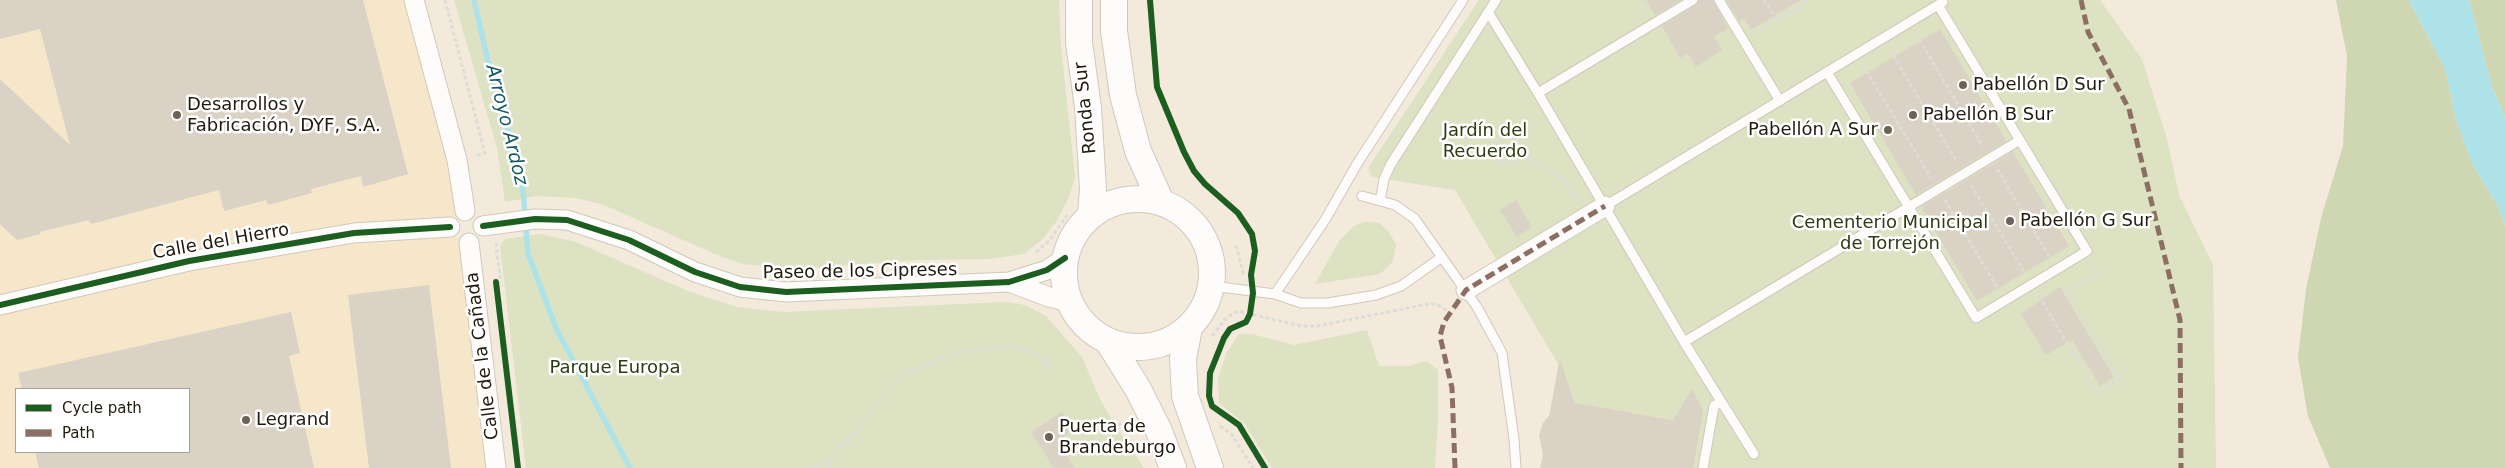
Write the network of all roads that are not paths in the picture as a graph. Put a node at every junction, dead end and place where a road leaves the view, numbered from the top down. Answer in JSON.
{"nodes":[{"id":1,"x":414,"y":0,"type":"edge"},
{"id":2,"x":1079,"y":0,"type":"edge"},
{"id":3,"x":1114,"y":0,"type":"edge"},
{"id":4,"x":1463,"y":0,"type":"edge"},
{"id":5,"x":1496,"y":0,"type":"edge"},
{"id":6,"x":1692,"y":0,"type":"edge"},
{"id":7,"x":1718,"y":0,"type":"edge"},
{"id":8,"x":1940,"y":2,"type":"edge"},
{"id":9,"x":1488,"y":12,"type":"junction"},
{"id":10,"x":1827,"y":72,"type":"junction"},
{"id":11,"x":1538,"y":93,"type":"junction"},
{"id":12,"x":1780,"y":101,"type":"junction"},
{"id":13,"x":2020,"y":140,"type":"junction"},
{"id":14,"x":1362,"y":196,"type":"dead end"},
{"id":15,"x":1380,"y":201,"type":"junction"},
{"id":16,"x":1161,"y":202,"type":"junction"},
{"id":17,"x":1908,"y":206,"type":"junction"},
{"id":18,"x":465,"y":211,"type":"junction"},
{"id":19,"x":1597,"y":211,"type":"junction"},
{"id":20,"x":1080,"y":214,"type":"junction"},
{"id":21,"x":483,"y":226,"type":"junction"},
{"id":22,"x":450,"y":227,"type":"junction"},
{"id":23,"x":469,"y":243,"type":"junction"},
{"id":24,"x":1442,"y":257,"type":"junction"},
{"id":25,"x":1065,"y":258,"type":"junction"},
{"id":26,"x":1009,"y":282,"type":"junction"},
{"id":27,"x":1212,"y":286,"type":"junction"},
{"id":28,"x":1466,"y":290,"type":"junction"},
{"id":29,"x":1275,"y":294,"type":"junction"},
{"id":30,"x":1070,"y":302,"type":"junction"},
{"id":31,"x":0,"y":305,"type":"edge"},
{"id":32,"x":1188,"y":328,"type":"junction"},
{"id":33,"x":1108,"y":341,"type":"junction"},
{"id":34,"x":1684,"y":342,"type":"junction"},
{"id":35,"x":1721,"y":402,"type":"junction"},
{"id":36,"x":1754,"y":454,"type":"dead end"},
{"id":37,"x":496,"y":468,"type":"edge"},
{"id":38,"x":1173,"y":468,"type":"edge"},
{"id":39,"x":1210,"y":468,"type":"edge"},
{"id":40,"x":1516,"y":468,"type":"edge"},
{"id":41,"x":1703,"y":468,"type":"edge"}],
"edges":[{"from":1,"to":18,"type":"street"},
{"from":2,"to":20,"type":"main road","name":"Ronda Sur"},
{"from":3,"to":16,"type":"main road"},
{"from":4,"to":29,"type":"lane"},
{"from":5,"to":9,"type":"lane"},
{"from":6,"to":11,"type":"lane"},
{"from":7,"to":12,"type":"lane"},
{"from":8,"to":10,"type":"lane"},
{"from":8,"to":13,"type":"lane"},
{"from":9,"to":11,"type":"lane"},
{"from":9,"to":15,"type":"lane"},
{"from":10,"to":12,"type":"lane"},
{"from":10,"to":17,"type":"lane"},
{"from":11,"to":19,"type":"lane"},
{"from":12,"to":19,"type":"lane"},
{"from":13,"to":17,"type":"lane"},
{"from":13,"to":17,"type":"lane"},
{"from":14,"to":15,"type":"lane"},
{"from":15,"to":24,"type":"lane"},
{"from":16,"to":20,"type":"main road"},
{"from":16,"to":27,"type":"main road"},
{"from":17,"to":34,"type":"lane"},
{"from":18,"to":21,"type":"street"},
{"from":18,"to":22,"type":"street"},
{"from":19,"to":28,"type":"street"},
{"from":19,"to":34,"type":"lane"},
{"from":20,"to":25,"type":"main road"},
{"from":21,"to":23,"type":"street"},
{"from":21,"to":26,"type":"street","name":"Paseo de los Cipreses"},
{"from":22,"to":23,"type":"street"},
{"from":22,"to":31,"type":"street","name":"Calle del Hierro"},
{"from":23,"to":37,"type":"street","name":"Calle de la Cañada"},
{"from":24,"to":28,"type":"lane"},
{"from":24,"to":29,"type":"lane"},
{"from":25,"to":26,"type":"street","name":"Paseo de los Cipreses"},
{"from":25,"to":30,"type":"main road"},
{"from":26,"to":30,"type":"street","name":"Paseo de los Cipreses"},
{"from":27,"to":29,"type":"lane"},
{"from":27,"to":32,"type":"main road"},
{"from":28,"to":40,"type":"lane"},
{"from":30,"to":33,"type":"main road"},
{"from":32,"to":33,"type":"main road"},
{"from":32,"to":39,"type":"main road"},
{"from":33,"to":38,"type":"main road"},
{"from":34,"to":35,"type":"lane"},
{"from":35,"to":36,"type":"lane"},
{"from":35,"to":41,"type":"lane"}]}
